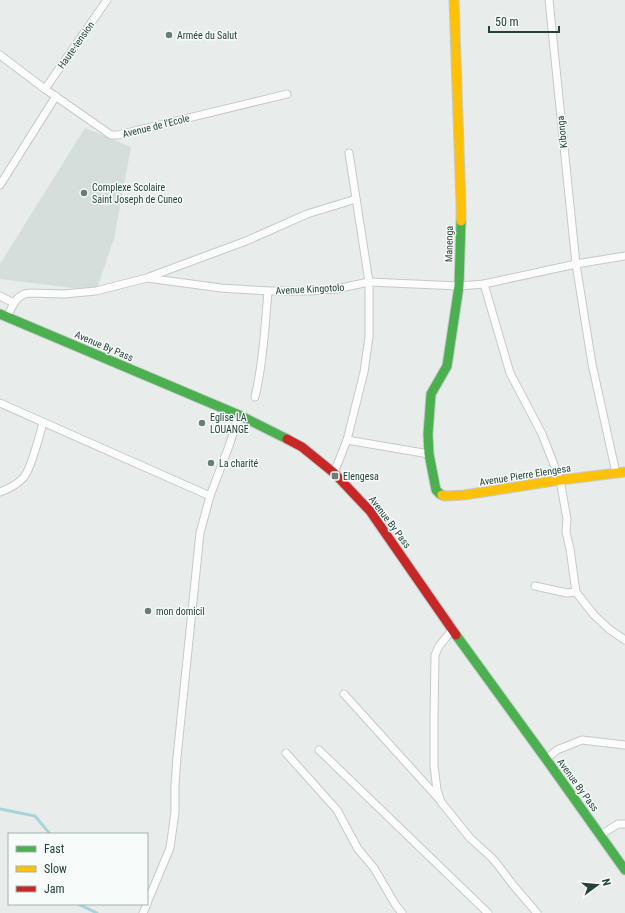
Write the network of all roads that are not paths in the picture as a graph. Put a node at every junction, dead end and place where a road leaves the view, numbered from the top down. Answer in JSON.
{"nodes":[{"id":1,"x":107,"y":0,"type":"edge"},
{"id":2,"x":454,"y":0,"type":"edge"},
{"id":3,"x":549,"y":0,"type":"edge"},
{"id":4,"x":0,"y":55,"type":"edge"},
{"id":5,"x":45,"y":89,"type":"junction"},
{"id":6,"x":287,"y":94,"type":"dead end"},
{"id":7,"x":56,"y":96,"type":"junction"},
{"id":8,"x":349,"y":153,"type":"dead end"},
{"id":9,"x":3,"y":174,"type":"edge"},
{"id":10,"x":0,"y":185,"type":"edge"},
{"id":11,"x":356,"y":199,"type":"junction"},
{"id":12,"x":625,"y":256,"type":"edge"},
{"id":13,"x":576,"y":264,"type":"junction"},
{"id":14,"x":147,"y":278,"type":"junction"},
{"id":15,"x":370,"y":282,"type":"junction"},
{"id":16,"x":484,"y":284,"type":"junction"},
{"id":17,"x":459,"y":286,"type":"junction"},
{"id":18,"x":268,"y":291,"type":"junction"},
{"id":19,"x":0,"y":296,"type":"edge"},
{"id":20,"x":14,"y":302,"type":"junction"},
{"id":21,"x":4,"y":316,"type":"edge"},
{"id":22,"x":255,"y":397,"type":"dead end"},
{"id":23,"x":0,"y":403,"type":"edge"},
{"id":24,"x":239,"y":415,"type":"junction"},
{"id":25,"x":43,"y":423,"type":"junction"},
{"id":26,"x":347,"y":440,"type":"junction"},
{"id":27,"x":429,"y":454,"type":"junction"},
{"id":28,"x":620,"y":472,"type":"edge"},
{"id":29,"x":334,"y":473,"type":"junction"},
{"id":30,"x":560,"y":480,"type":"junction"},
{"id":31,"x":434,"y":484,"type":"joint"},
{"id":32,"x":0,"y":492,"type":"edge"},
{"id":33,"x":210,"y":496,"type":"junction"},
{"id":34,"x":534,"y":586,"type":"dead end"},
{"id":35,"x":576,"y":592,"type":"junction"},
{"id":36,"x":452,"y":630,"type":"junction"},
{"id":37,"x":625,"y":640,"type":"edge"},
{"id":38,"x":344,"y":694,"type":"dead end"},
{"id":39,"x":625,"y":745,"type":"edge"},
{"id":40,"x":319,"y":750,"type":"dead end"},
{"id":41,"x":286,"y":753,"type":"dead end"},
{"id":42,"x":546,"y":759,"type":"junction"},
{"id":43,"x":441,"y":802,"type":"junction"},
{"id":44,"x":625,"y":824,"type":"edge"},
{"id":45,"x":600,"y":835,"type":"junction"},
{"id":46,"x":625,"y":870,"type":"edge"},
{"id":47,"x":148,"y":902,"type":"edge"},
{"id":48,"x":402,"y":913,"type":"edge"},
{"id":49,"x":488,"y":913,"type":"edge"},
{"id":50,"x":536,"y":913,"type":"edge"}],
"edges":[{"from":1,"to":5,"type":"street","name":"Haute-tension"},
{"from":2,"to":17,"type":"main road","name":"Manenga"},
{"from":3,"to":13,"type":"street","name":"Kibonga"},
{"from":4,"to":5,"type":"street","name":"Avenue de l'Ecole"},
{"from":5,"to":7,"type":"street","name":"Avenue de l'Ecole"},
{"from":6,"to":7,"type":"street","name":"Avenue de l'Ecole"},
{"from":7,"to":9,"type":"street"},
{"from":8,"to":11,"type":"street"},
{"from":9,"to":10,"type":"street"},
{"from":11,"to":14,"type":"street"},
{"from":11,"to":15,"type":"street"},
{"from":12,"to":13,"type":"street","name":"Avenue Kingotolo"},
{"from":13,"to":16,"type":"street","name":"Avenue Kingotolo"},
{"from":13,"to":28,"type":"street","name":"Kibonga"},
{"from":14,"to":18,"type":"street","name":"Avenue Kingotolo"},
{"from":14,"to":20,"type":"street","name":"Avenue Kingotolo"},
{"from":15,"to":17,"type":"street","name":"Avenue Kingotolo"},
{"from":15,"to":18,"type":"street","name":"Avenue Kingotolo"},
{"from":15,"to":26,"type":"street"},
{"from":16,"to":17,"type":"street","name":"Avenue Kingotolo"},
{"from":16,"to":30,"type":"street"},
{"from":17,"to":27,"type":"main road","name":"Manenga"},
{"from":18,"to":22,"type":"street"},
{"from":19,"to":20,"type":"street"},
{"from":20,"to":21,"type":"street"},
{"from":21,"to":24,"type":"main road","name":"Avenue By Pass"},
{"from":23,"to":25,"type":"street"},
{"from":24,"to":29,"type":"main road","name":"Avenue By Pass"},
{"from":24,"to":33,"type":"street"},
{"from":25,"to":32,"type":"street"},
{"from":25,"to":33,"type":"street"},
{"from":26,"to":27,"type":"street"},
{"from":26,"to":29,"type":"street"},
{"from":27,"to":31,"type":"main road","name":"Manenga"},
{"from":28,"to":30,"type":"main road","name":"Avenue Pierre Elengesa"},
{"from":29,"to":36,"type":"main road","name":"Avenue By Pass"},
{"from":30,"to":31,"type":"main road","name":"Avenue Pierre Elengesa"},
{"from":30,"to":35,"type":"street"},
{"from":33,"to":47,"type":"street"},
{"from":34,"to":35,"type":"street"},
{"from":35,"to":37,"type":"street"},
{"from":36,"to":42,"type":"main road","name":"Avenue By Pass"},
{"from":36,"to":43,"type":"street"},
{"from":38,"to":43,"type":"street"},
{"from":39,"to":42,"type":"street"},
{"from":40,"to":49,"type":"street"},
{"from":41,"to":48,"type":"street"},
{"from":42,"to":45,"type":"main road","name":"Avenue By Pass"},
{"from":43,"to":50,"type":"street"},
{"from":44,"to":45,"type":"street"},
{"from":45,"to":46,"type":"main road","name":"Avenue By Pass"}]}
